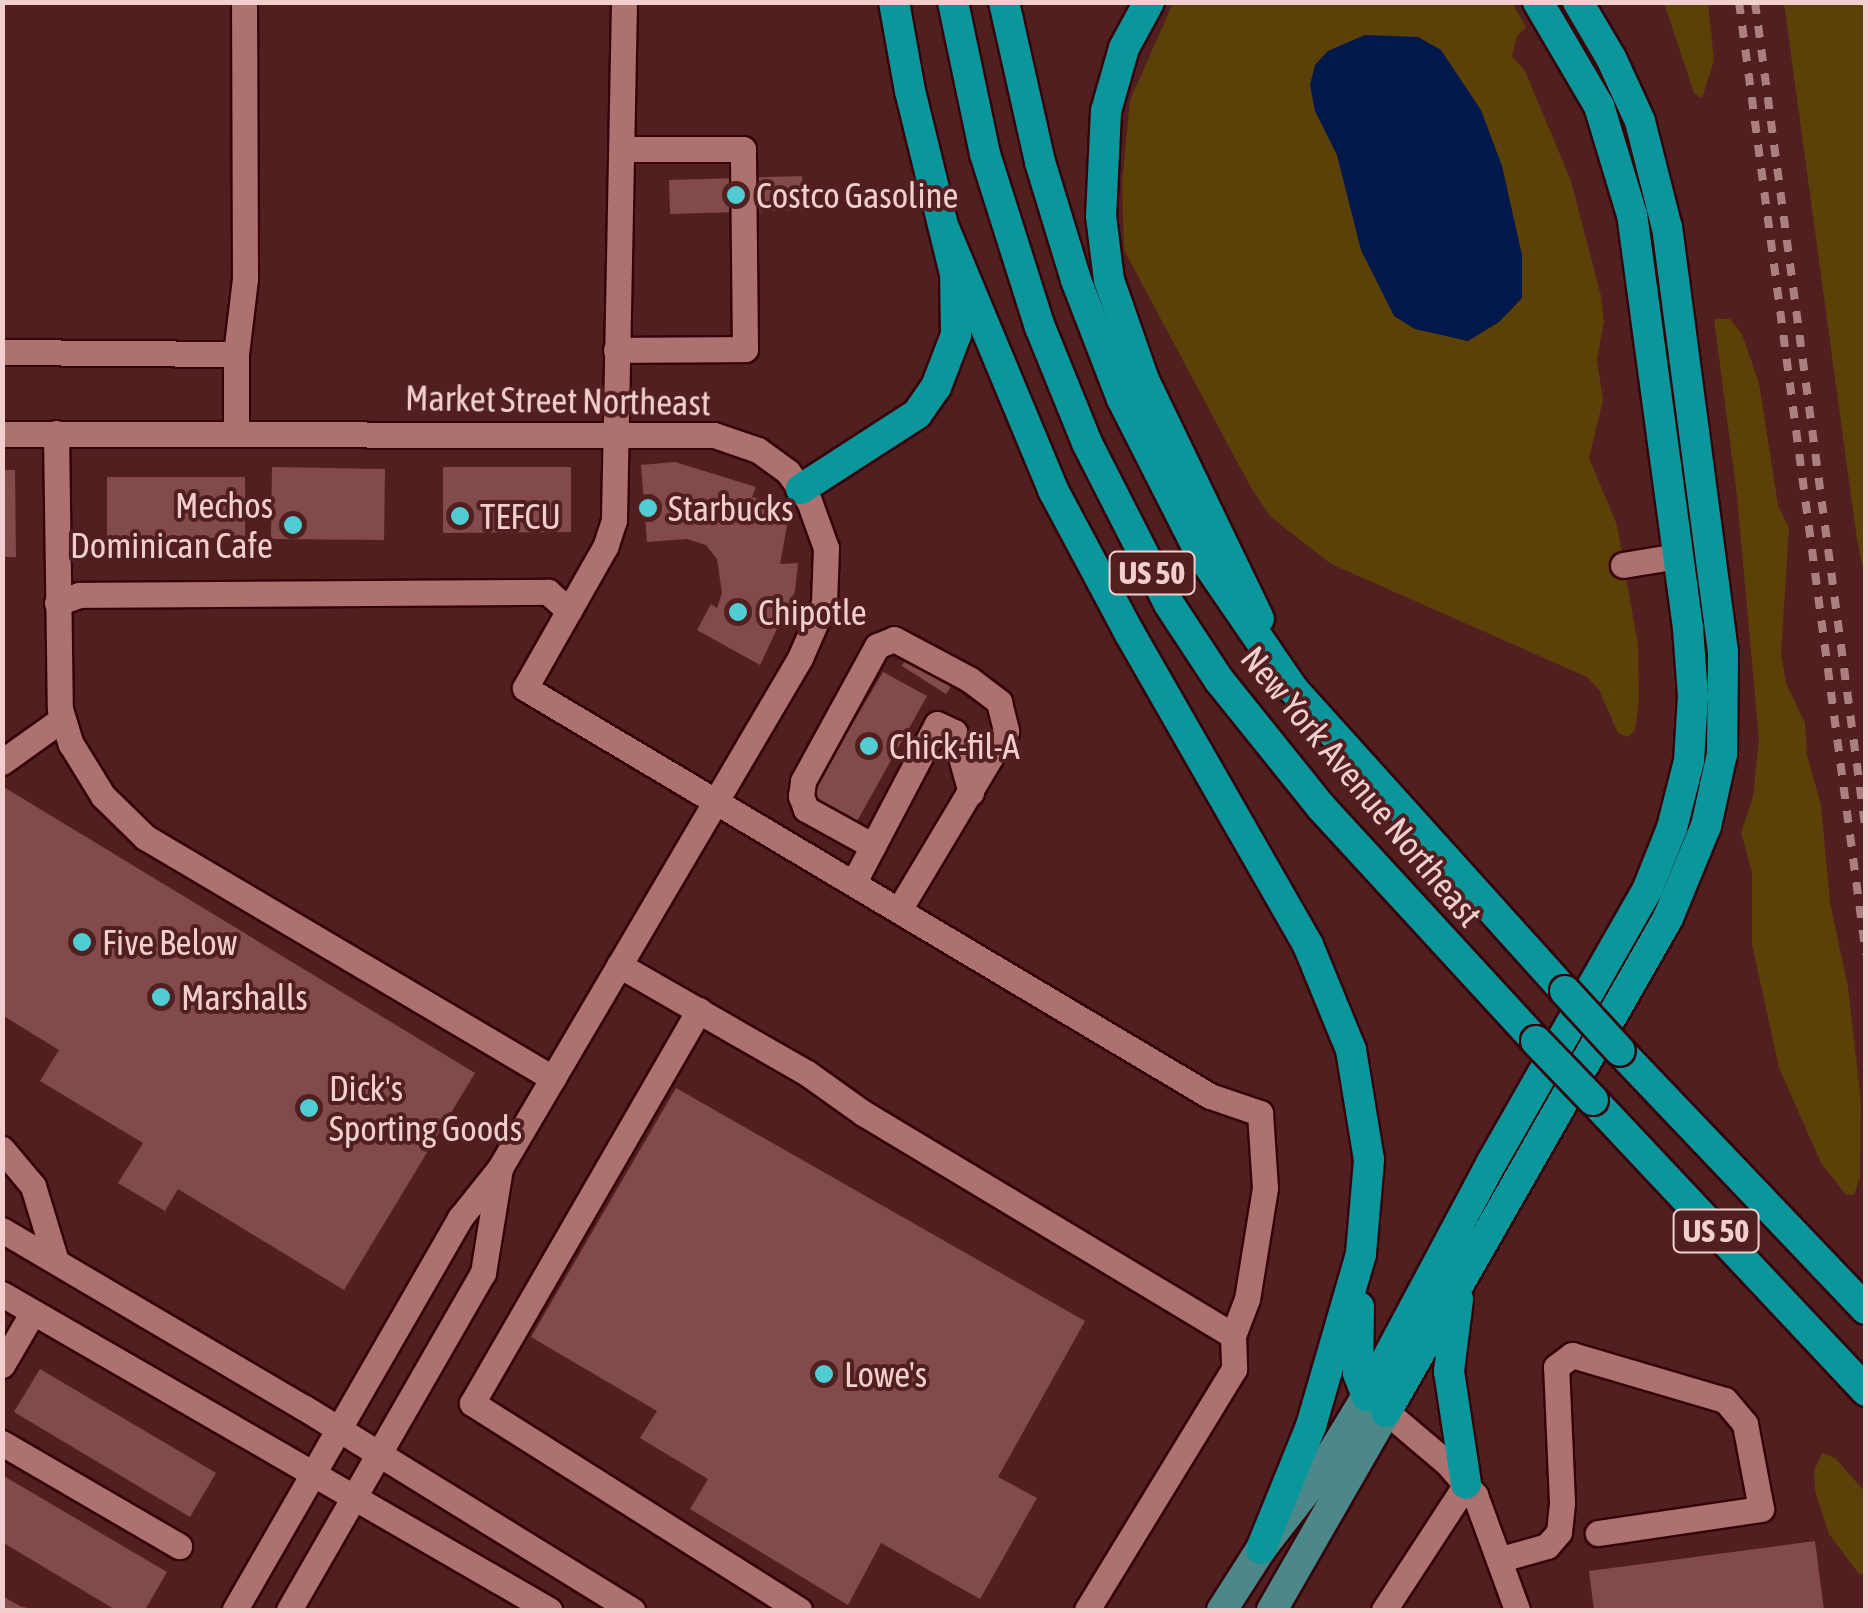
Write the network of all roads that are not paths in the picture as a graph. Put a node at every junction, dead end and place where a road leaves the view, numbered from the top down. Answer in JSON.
{"nodes":[{"id":1,"x":260,"y":2,"type":"edge"},
{"id":2,"x":624,"y":2,"type":"edge"},
{"id":3,"x":894,"y":2,"type":"edge"},
{"id":4,"x":953,"y":2,"type":"edge"},
{"id":5,"x":1004,"y":2,"type":"edge"},
{"id":6,"x":1149,"y":2,"type":"edge"},
{"id":7,"x":1538,"y":2,"type":"edge"},
{"id":8,"x":1578,"y":2,"type":"edge"},
{"id":9,"x":243,"y":3,"type":"edge"},
{"id":10,"x":624,"y":150,"type":"junction"},
{"id":11,"x":945,"y":230,"type":"junction"},
{"id":12,"x":616,"y":350,"type":"junction"},
{"id":13,"x":2,"y":352,"type":"edge"},
{"id":14,"x":236,"y":354,"type":"junction"},
{"id":15,"x":616,"y":431,"type":"junction"},
{"id":16,"x":56,"y":433,"type":"junction"},
{"id":17,"x":236,"y":433,"type":"junction"},
{"id":18,"x":2,"y":434,"type":"edge"},
{"id":19,"x":801,"y":489,"type":"junction"},
{"id":20,"x":1678,"y":556,"type":"junction"},
{"id":21,"x":1623,"y":565,"type":"dead end"},
{"id":22,"x":57,"y":603,"type":"junction"},
{"id":23,"x":569,"y":611,"type":"junction"},
{"id":24,"x":1293,"y":690,"type":"junction"},
{"id":25,"x":62,"y":719,"type":"junction"},
{"id":26,"x":2,"y":762,"type":"edge"},
{"id":27,"x":972,"y":793,"type":"junction"},
{"id":28,"x":716,"y":800,"type":"junction"},
{"id":29,"x":873,"y":846,"type":"junction"},
{"id":30,"x":854,"y":882,"type":"junction"},
{"id":31,"x":900,"y":908,"type":"junction"},
{"id":32,"x":619,"y":965,"type":"junction"},
{"id":33,"x":699,"y":1010,"type":"junction"},
{"id":34,"x":553,"y":1078,"type":"junction"},
{"id":35,"x":2,"y":1149,"type":"edge"},
{"id":36,"x":500,"y":1168,"type":"junction"},
{"id":37,"x":2,"y":1230,"type":"edge"},
{"id":38,"x":1362,"y":1254,"type":"junction"},
{"id":39,"x":56,"y":1262,"type":"junction"},
{"id":40,"x":1461,"y":1280,"type":"junction"},
{"id":41,"x":2,"y":1294,"type":"edge"},
{"id":42,"x":1866,"y":1309,"type":"edge"},
{"id":43,"x":33,"y":1312,"type":"junction"},
{"id":44,"x":1233,"y":1335,"type":"junction"},
{"id":45,"x":2,"y":1364,"type":"edge"},
{"id":46,"x":1866,"y":1391,"type":"edge"},
{"id":47,"x":1377,"y":1404,"type":"junction"},
{"id":48,"x":338,"y":1429,"type":"junction"},
{"id":49,"x":2,"y":1443,"type":"edge"},
{"id":50,"x":379,"y":1455,"type":"junction"},
{"id":51,"x":314,"y":1474,"type":"junction"},
{"id":52,"x":1466,"y":1484,"type":"junction"},
{"id":53,"x":354,"y":1497,"type":"junction"},
{"id":54,"x":1598,"y":1534,"type":"dead end"},
{"id":55,"x":178,"y":1546,"type":"dead end"},
{"id":56,"x":1261,"y":1549,"type":"junction"},
{"id":57,"x":1501,"y":1559,"type":"junction"},
{"id":58,"x":235,"y":1610,"type":"edge"},
{"id":59,"x":288,"y":1610,"type":"edge"},
{"id":60,"x":549,"y":1610,"type":"edge"},
{"id":61,"x":632,"y":1610,"type":"edge"},
{"id":62,"x":798,"y":1610,"type":"edge"},
{"id":63,"x":1087,"y":1610,"type":"edge"},
{"id":64,"x":1222,"y":1610,"type":"edge"},
{"id":65,"x":1272,"y":1610,"type":"edge"},
{"id":66,"x":1384,"y":1610,"type":"edge"},
{"id":67,"x":1517,"y":1610,"type":"edge"}],
"edges":[{"from":1,"to":9,"type":"street"},
{"from":2,"to":10,"type":"street"},
{"from":3,"to":11,"type":"highway"},
{"from":4,"to":46,"type":"highway","name":"New York Avenue Northeast","number":"US 50","bridge":true},
{"from":5,"to":24,"type":"highway","name":"New York Avenue Northeast","number":"US 50"},
{"from":6,"to":24,"type":"highway"},
{"from":7,"to":20,"type":"highway"},
{"from":8,"to":40,"type":"highway"},
{"from":9,"to":14,"type":"street"},
{"from":10,"to":12,"type":"street"},
{"from":10,"to":12,"type":"street"},
{"from":11,"to":19,"type":"highway"},
{"from":11,"to":38,"type":"highway"},
{"from":12,"to":15,"type":"street"},
{"from":13,"to":14,"type":"street"},
{"from":14,"to":17,"type":"street"},
{"from":15,"to":17,"type":"street","name":"Market Street Northeast"},
{"from":15,"to":19,"type":"street","name":"Market Street Northeast"},
{"from":15,"to":23,"type":"street"},
{"from":16,"to":17,"type":"street","name":"Market Street Northeast"},
{"from":16,"to":18,"type":"street","name":"Market Street Northeast"},
{"from":16,"to":22,"type":"street"},
{"from":19,"to":28,"type":"street","name":"Market Street Northeast"},
{"from":20,"to":21,"type":"street"},
{"from":20,"to":47,"type":"highway"},
{"from":22,"to":23,"type":"street"},
{"from":22,"to":25,"type":"street"},
{"from":23,"to":28,"type":"street"},
{"from":24,"to":42,"type":"highway","name":"New York Avenue Northeast","number":"US 50","bridge":true},
{"from":25,"to":26,"type":"street"},
{"from":25,"to":34,"type":"street"},
{"from":27,"to":29,"type":"street"},
{"from":27,"to":29,"type":"street"},
{"from":27,"to":31,"type":"street"},
{"from":28,"to":30,"type":"street"},
{"from":28,"to":32,"type":"street","name":"Market Street Northeast"},
{"from":29,"to":30,"type":"street"},
{"from":30,"to":31,"type":"street"},
{"from":31,"to":44,"type":"street"},
{"from":32,"to":33,"type":"street"},
{"from":32,"to":34,"type":"street","name":"Market Street Northeast"},
{"from":33,"to":44,"type":"street"},
{"from":33,"to":62,"type":"street"},
{"from":34,"to":36,"type":"street","name":"Market Street Northeast"},
{"from":35,"to":39,"type":"street"},
{"from":36,"to":48,"type":"street","name":"Market Street Northeast"},
{"from":36,"to":50,"type":"street","name":"Market Street Northeast"},
{"from":37,"to":39,"type":"street"},
{"from":38,"to":47,"type":"highway"},
{"from":38,"to":56,"type":"highway"},
{"from":39,"to":48,"type":"street"},
{"from":40,"to":47,"type":"highway"},
{"from":40,"to":52,"type":"highway"},
{"from":41,"to":43,"type":"street"},
{"from":43,"to":45,"type":"street"},
{"from":43,"to":51,"type":"street"},
{"from":44,"to":63,"type":"street"},
{"from":47,"to":52,"type":"street"},
{"from":47,"to":56,"type":"main road"},
{"from":47,"to":65,"type":"main road"},
{"from":48,"to":50,"type":"street"},
{"from":48,"to":51,"type":"street","name":"Market Street Northeast"},
{"from":49,"to":55,"type":"street"},
{"from":50,"to":53,"type":"street","name":"Market Street Northeast"},
{"from":50,"to":61,"type":"street"},
{"from":51,"to":53,"type":"street"},
{"from":51,"to":58,"type":"street","name":"Market Street Northeast"},
{"from":52,"to":57,"type":"street"},
{"from":52,"to":66,"type":"street"},
{"from":53,"to":59,"type":"street","name":"Market Street Northeast"},
{"from":53,"to":60,"type":"street"},
{"from":54,"to":57,"type":"street"},
{"from":56,"to":64,"type":"main road"},
{"from":57,"to":67,"type":"street"}]}
